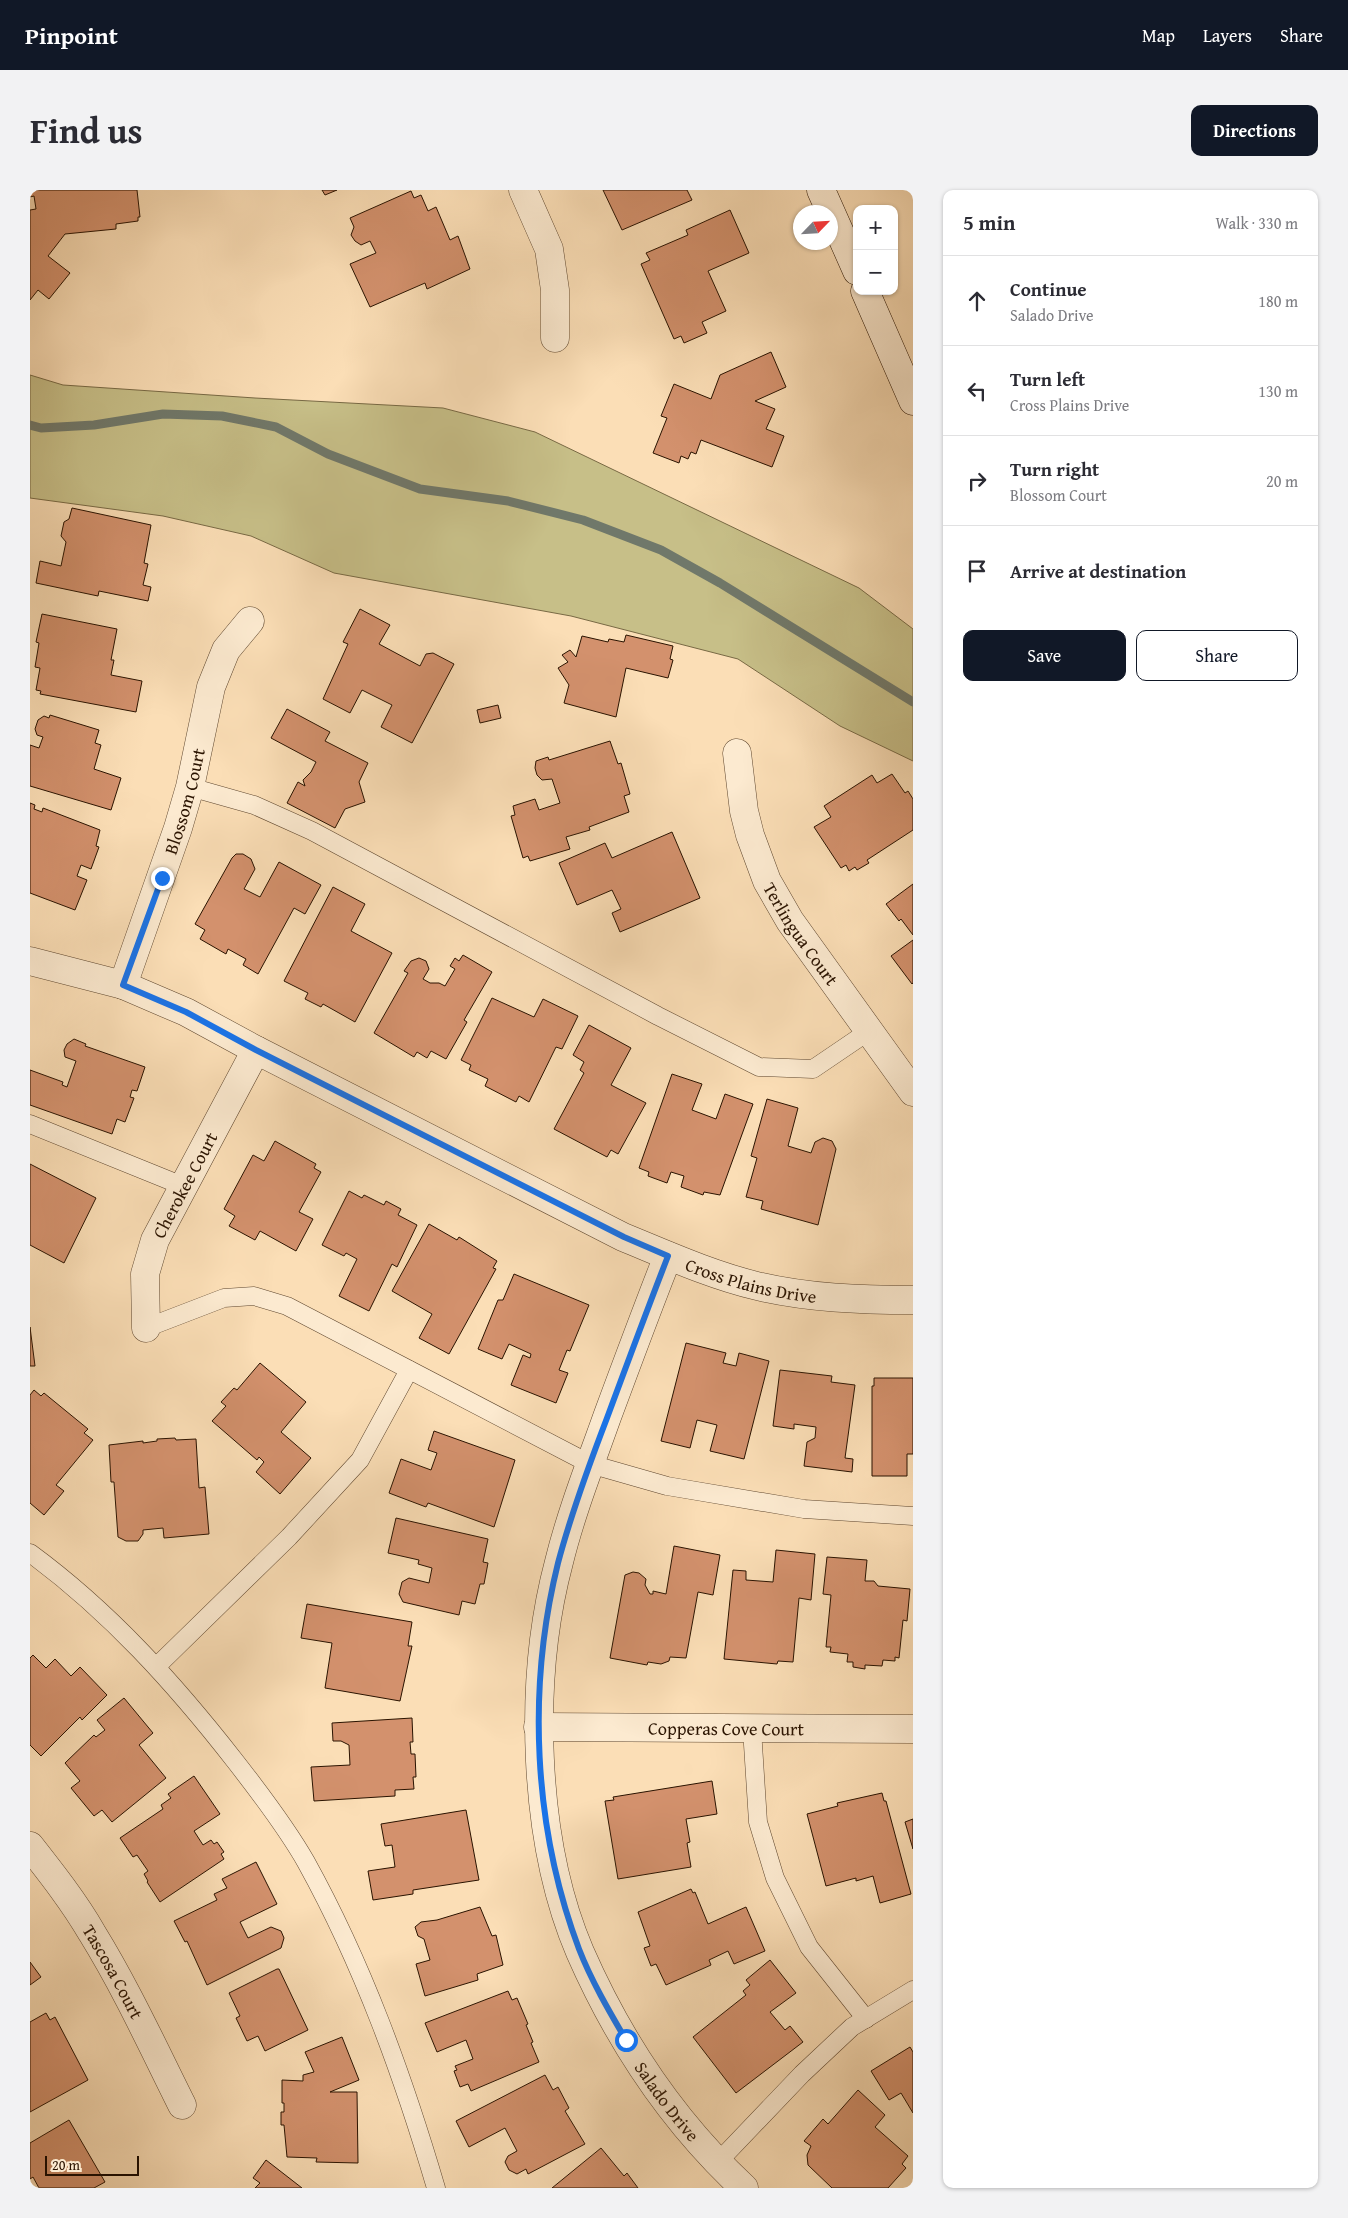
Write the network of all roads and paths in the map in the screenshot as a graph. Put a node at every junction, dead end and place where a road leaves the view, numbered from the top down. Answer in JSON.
{"nodes":[{"id":1,"x":523,"y":190,"type":"edge"},
{"id":2,"x":821,"y":190,"type":"edge"},
{"id":3,"x":853,"y":262,"type":"edge"},
{"id":4,"x":867,"y":295,"type":"edge"},
{"id":5,"x":555,"y":338,"type":"dead end"},
{"id":6,"x":913,"y":401,"type":"edge"},
{"id":7,"x":250,"y":621,"type":"dead end"},
{"id":8,"x":737,"y":753,"type":"dead end"},
{"id":9,"x":190,"y":787,"type":"junction"},
{"id":10,"x":30,"y":961,"type":"edge"},
{"id":11,"x":123,"y":985,"type":"junction"},
{"id":12,"x":869,"y":1031,"type":"junction"},
{"id":13,"x":256,"y":1050,"type":"junction"},
{"id":14,"x":913,"y":1092,"type":"edge"},
{"id":15,"x":30,"y":1124,"type":"edge"},
{"id":16,"x":183,"y":1186,"type":"junction"},
{"id":17,"x":668,"y":1256,"type":"junction"},
{"id":18,"x":913,"y":1300,"type":"edge"},
{"id":19,"x":146,"y":1328,"type":"joint"},
{"id":20,"x":409,"y":1370,"type":"junction"},
{"id":21,"x":590,"y":1464,"type":"junction"},
{"id":22,"x":913,"y":1516,"type":"edge"},
{"id":23,"x":30,"y":1552,"type":"edge"},
{"id":24,"x":156,"y":1666,"type":"junction"},
{"id":25,"x":538,"y":1727,"type":"junction"},
{"id":26,"x":752,"y":1729,"type":"junction"},
{"id":27,"x":913,"y":1729,"type":"edge"},
{"id":28,"x":30,"y":1846,"type":"edge"},
{"id":29,"x":913,"y":1990,"type":"edge"},
{"id":30,"x":866,"y":2019,"type":"junction"},
{"id":31,"x":182,"y":2105,"type":"dead end"},
{"id":32,"x":718,"y":2162,"type":"junction"},
{"id":33,"x":436,"y":2188,"type":"edge"},
{"id":34,"x":744,"y":2188,"type":"edge"}],
"edges":[{"from":1,"to":5,"type":"street"},
{"from":2,"to":3,"type":"street"},
{"from":4,"to":6,"type":"street"},
{"from":7,"to":9,"type":"street","name":"Blossom Court"},
{"from":8,"to":12,"type":"street","name":"Terlingua Court"},
{"from":9,"to":11,"type":"street","name":"Blossom Court"},
{"from":9,"to":12,"type":"lane"},
{"from":10,"to":11,"type":"street","name":"Cross Plains Drive"},
{"from":11,"to":13,"type":"street","name":"Cross Plains Drive"},
{"from":12,"to":14,"type":"street","name":"Terlingua Court"},
{"from":13,"to":16,"type":"street","name":"Cherokee Court"},
{"from":13,"to":17,"type":"street","name":"Cross Plains Drive"},
{"from":15,"to":16,"type":"lane"},
{"from":16,"to":19,"type":"street","name":"Cherokee Court"},
{"from":17,"to":18,"type":"street","name":"Cross Plains Drive"},
{"from":17,"to":21,"type":"street","name":"Salado Drive"},
{"from":19,"to":20,"type":"lane"},
{"from":20,"to":21,"type":"lane"},
{"from":20,"to":24,"type":"lane"},
{"from":21,"to":22,"type":"lane"},
{"from":21,"to":25,"type":"street","name":"Salado Drive"},
{"from":23,"to":24,"type":"lane"},
{"from":24,"to":33,"type":"lane"},
{"from":25,"to":26,"type":"street","name":"Copperas Cove Court"},
{"from":25,"to":32,"type":"street","name":"Salado Drive"},
{"from":26,"to":27,"type":"street","name":"Copperas Cove Court"},
{"from":26,"to":30,"type":"lane"},
{"from":28,"to":31,"type":"street","name":"Tascosa Court"},
{"from":29,"to":30,"type":"lane"},
{"from":30,"to":32,"type":"lane"},
{"from":32,"to":34,"type":"street","name":"Salado Drive"}]}
